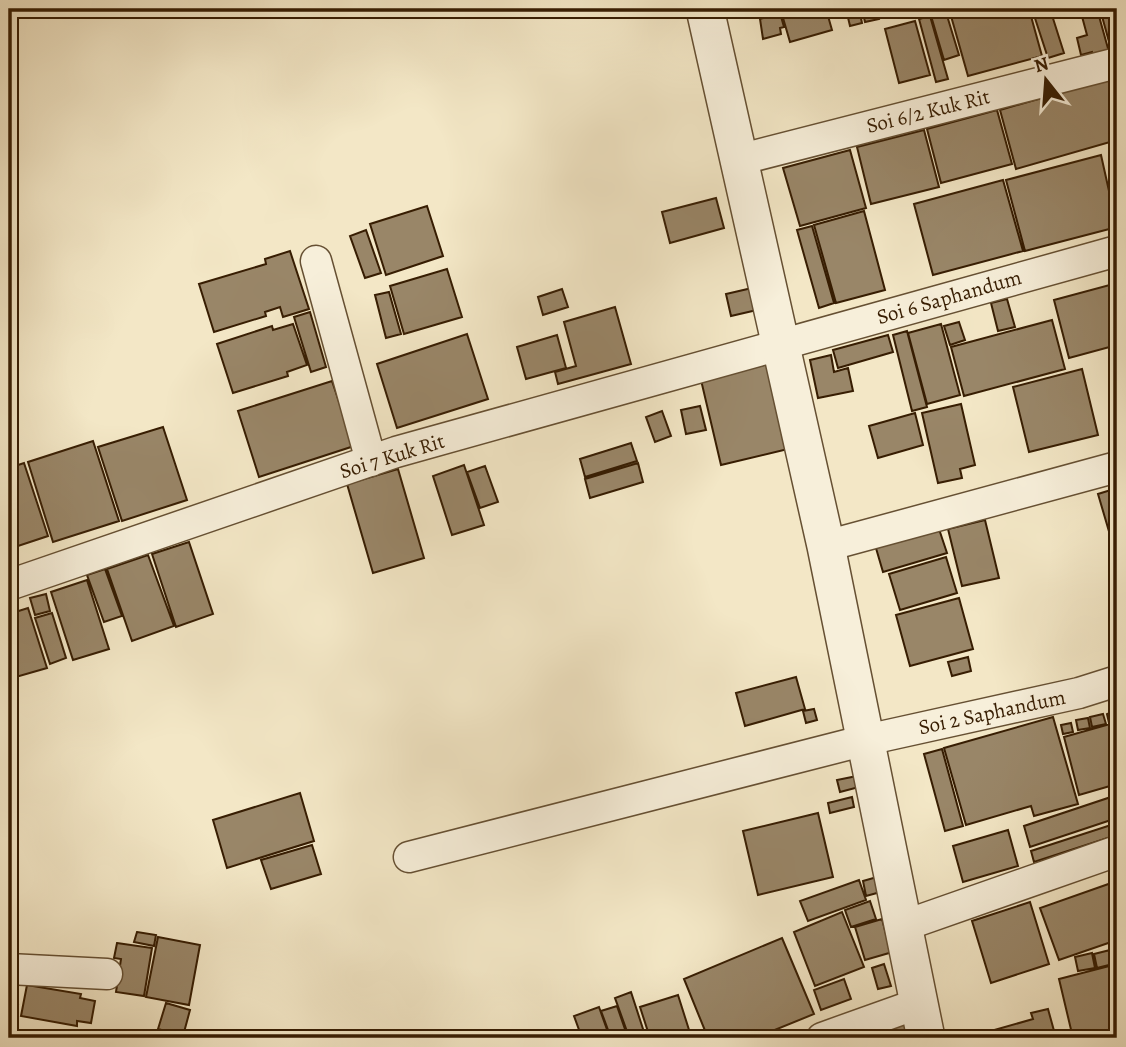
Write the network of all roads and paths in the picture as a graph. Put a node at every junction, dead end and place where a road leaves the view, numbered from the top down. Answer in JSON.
{"nodes":[{"id":1,"x":705,"y":9,"type":"edge"},
{"id":2,"x":1117,"y":63,"type":"edge"},
{"id":3,"x":738,"y":160,"type":"junction"},
{"id":4,"x":1117,"y":251,"type":"edge"},
{"id":5,"x":316,"y":261,"type":"dead end"},
{"id":6,"x":781,"y":347,"type":"junction"},
{"id":7,"x":371,"y":461,"type":"junction"},
{"id":8,"x":1117,"y":467,"type":"edge"},
{"id":9,"x":826,"y":546,"type":"junction"},
{"id":10,"x":9,"y":585,"type":"edge"},
{"id":11,"x":1117,"y":681,"type":"edge"},
{"id":12,"x":866,"y":740,"type":"junction"},
{"id":13,"x":1117,"y":851,"type":"edge"},
{"id":14,"x":409,"y":857,"type":"dead end"},
{"id":15,"x":903,"y":926,"type":"junction"},
{"id":16,"x":9,"y":969,"type":"edge"},
{"id":17,"x":107,"y":974,"type":"dead end"},
{"id":18,"x":922,"y":1021,"type":"edge"},
{"id":19,"x":822,"y":1038,"type":"edge"}],
"edges":[{"from":1,"to":3,"type":"street"},
{"from":2,"to":3,"type":"street","name":"Soi 6/2 Kuk Rit"},
{"from":3,"to":6,"type":"street"},
{"from":4,"to":6,"type":"street","name":"Soi 6 Saphandum"},
{"from":5,"to":7,"type":"street"},
{"from":6,"to":7,"type":"street","name":"Soi 7 Kuk Rit"},
{"from":6,"to":9,"type":"street"},
{"from":7,"to":10,"type":"street","name":"Soi 7 Kuk Rit"},
{"from":8,"to":9,"type":"street"},
{"from":9,"to":12,"type":"street"},
{"from":11,"to":12,"type":"street","name":"Soi 2 Saphandum"},
{"from":12,"to":14,"type":"street","name":"Soi 2 Saphandum"},
{"from":12,"to":15,"type":"street"},
{"from":13,"to":15,"type":"street"},
{"from":15,"to":18,"type":"street"},
{"from":16,"to":17,"type":"street"},
{"from":18,"to":19,"type":"street"}]}
